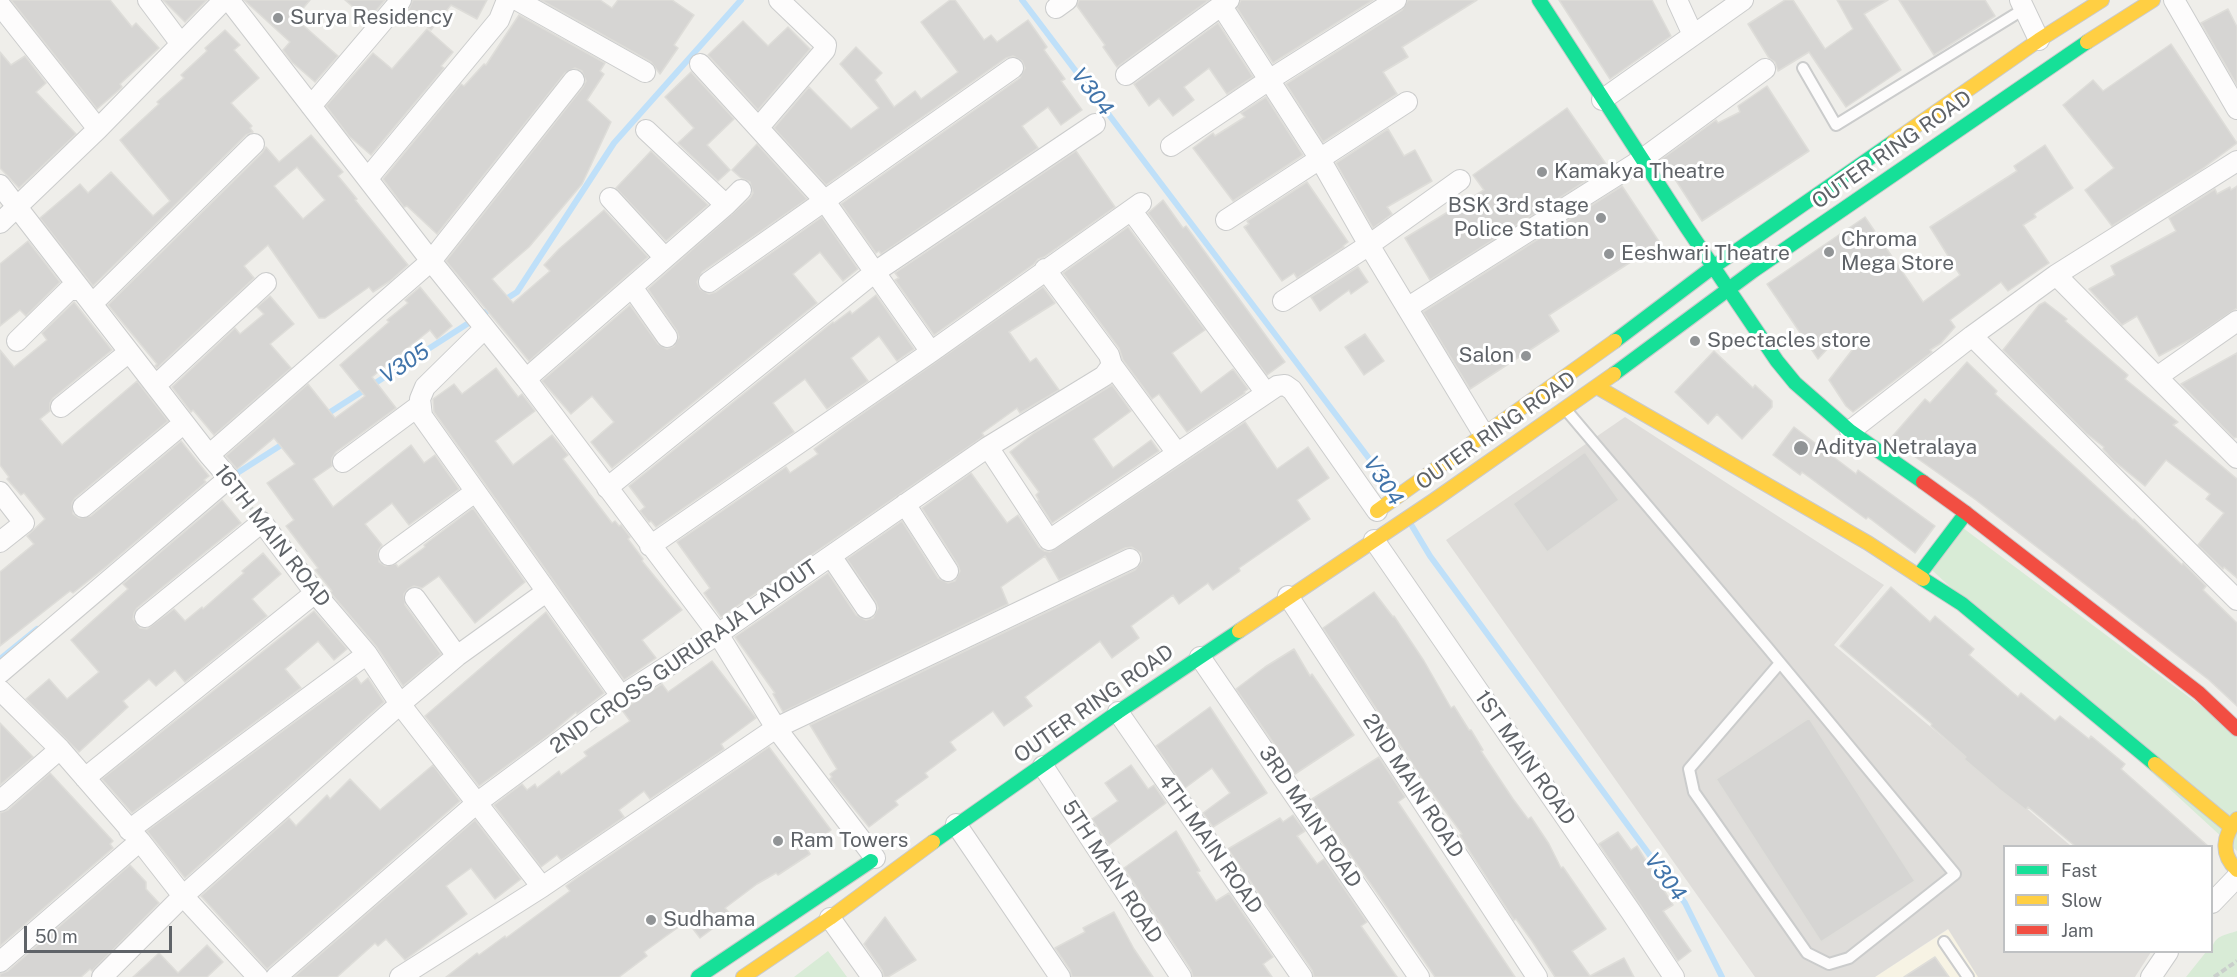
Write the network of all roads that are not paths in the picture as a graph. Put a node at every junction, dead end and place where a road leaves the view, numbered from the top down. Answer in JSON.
{"nodes":[{"id":1,"x":148,"y":0,"type":"edge"},
{"id":2,"x":224,"y":0,"type":"edge"},
{"id":3,"x":229,"y":0,"type":"edge"},
{"id":4,"x":401,"y":0,"type":"edge"},
{"id":5,"x":507,"y":0,"type":"edge"},
{"id":6,"x":517,"y":0,"type":"edge"},
{"id":7,"x":779,"y":0,"type":"edge"},
{"id":8,"x":1396,"y":0,"type":"edge"},
{"id":9,"x":1539,"y":0,"type":"edge"},
{"id":10,"x":1677,"y":0,"type":"edge"},
{"id":11,"x":1743,"y":0,"type":"edge"},
{"id":12,"x":2103,"y":0,"type":"edge"},
{"id":13,"x":2153,"y":0,"type":"edge"},
{"id":14,"x":2174,"y":0,"type":"edge"},
{"id":15,"x":1225,"y":3,"type":"edge"},
{"id":16,"x":2022,"y":4,"type":"edge"},
{"id":17,"x":0,"y":5,"type":"edge"},
{"id":18,"x":1694,"y":35,"type":"junction"},
{"id":19,"x":2039,"y":40,"type":"junction"},
{"id":20,"x":181,"y":44,"type":"junction"},
{"id":21,"x":700,"y":64,"type":"dead end"},
{"id":22,"x":1013,"y":68,"type":"dead end"},
{"id":23,"x":1765,"y":69,"type":"dead end"},
{"id":24,"x":1803,"y":69,"type":"dead end"},
{"id":25,"x":645,"y":72,"type":"dead end"},
{"id":26,"x":1126,"y":75,"type":"dead end"},
{"id":27,"x":574,"y":80,"type":"dead end"},
{"id":28,"x":1269,"y":80,"type":"junction"},
{"id":29,"x":1602,"y":100,"type":"junction"},
{"id":30,"x":1407,"y":102,"type":"dead end"},
{"id":31,"x":311,"y":106,"type":"junction"},
{"id":32,"x":2237,"y":109,"type":"edge"},
{"id":33,"x":1095,"y":124,"type":"dead end"},
{"id":34,"x":759,"y":127,"type":"junction"},
{"id":35,"x":98,"y":129,"type":"junction"},
{"id":36,"x":646,"y":130,"type":"dead end"},
{"id":37,"x":254,"y":144,"type":"dead end"},
{"id":38,"x":1171,"y":146,"type":"dead end"},
{"id":39,"x":1320,"y":159,"type":"junction"},
{"id":40,"x":1641,"y":160,"type":"junction"},
{"id":41,"x":2237,"y":161,"type":"edge"},
{"id":42,"x":368,"y":178,"type":"junction"},
{"id":43,"x":1460,"y":180,"type":"dead end"},
{"id":44,"x":0,"y":185,"type":"edge"},
{"id":45,"x":741,"y":190,"type":"dead end"},
{"id":46,"x":610,"y":198,"type":"dead end"},
{"id":47,"x":824,"y":200,"type":"junction"},
{"id":48,"x":726,"y":205,"type":"junction"},
{"id":49,"x":17,"y":208,"type":"junction"},
{"id":50,"x":1226,"y":220,"type":"dead end"},
{"id":51,"x":0,"y":223,"type":"edge"},
{"id":52,"x":1369,"y":245,"type":"junction"},
{"id":53,"x":665,"y":258,"type":"junction"},
{"id":54,"x":432,"y":261,"type":"junction"},
{"id":55,"x":1713,"y":267,"type":"junction"},
{"id":56,"x":1045,"y":269,"type":"junction"},
{"id":57,"x":875,"y":272,"type":"junction"},
{"id":58,"x":2056,"y":275,"type":"junction"},
{"id":59,"x":710,"y":282,"type":"dead end"},
{"id":60,"x":266,"y":283,"type":"dead end"},
{"id":61,"x":632,"y":287,"type":"junction"},
{"id":62,"x":1728,"y":289,"type":"junction"},
{"id":63,"x":86,"y":297,"type":"junction"},
{"id":64,"x":1283,"y":301,"type":"dead end"},
{"id":65,"x":1407,"y":308,"type":"junction"},
{"id":66,"x":480,"y":321,"type":"junction"},
{"id":67,"x":2237,"y":321,"type":"edge"},
{"id":68,"x":1972,"y":336,"type":"junction"},
{"id":69,"x":667,"y":337,"type":"dead end"},
{"id":70,"x":16,"y":341,"type":"dead end"},
{"id":71,"x":129,"y":352,"type":"junction"},
{"id":72,"x":931,"y":352,"type":"junction"},
{"id":73,"x":1112,"y":365,"type":"junction"},
{"id":74,"x":2157,"y":377,"type":"junction"},
{"id":75,"x":526,"y":379,"type":"junction"},
{"id":76,"x":156,"y":385,"type":"junction"},
{"id":77,"x":1597,"y":387,"type":"junction"},
{"id":78,"x":1266,"y":393,"type":"junction"},
{"id":79,"x":1558,"y":398,"type":"junction"},
{"id":80,"x":420,"y":405,"type":"junction"},
{"id":81,"x":61,"y":407,"type":"dead end"},
{"id":82,"x":184,"y":423,"type":"junction"},
{"id":83,"x":1850,"y":431,"type":"junction"},
{"id":84,"x":1484,"y":435,"type":"junction"},
{"id":85,"x":987,"y":447,"type":"junction"},
{"id":86,"x":2235,"y":452,"type":"edge"},
{"id":87,"x":1177,"y":453,"type":"junction"},
{"id":88,"x":209,"y":455,"type":"junction"},
{"id":89,"x":343,"y":462,"type":"dead end"},
{"id":90,"x":607,"y":488,"type":"junction"},
{"id":91,"x":0,"y":492,"type":"edge"},
{"id":92,"x":475,"y":492,"type":"junction"},
{"id":93,"x":905,"y":504,"type":"junction"},
{"id":94,"x":83,"y":507,"type":"dead end"},
{"id":95,"x":1376,"y":512,"type":"joint"},
{"id":96,"x":1966,"y":513,"type":"junction"},
{"id":97,"x":1374,"y":540,"type":"junction"},
{"id":98,"x":0,"y":542,"type":"edge"},
{"id":99,"x":650,"y":546,"type":"junction"},
{"id":100,"x":388,"y":555,"type":"dead end"},
{"id":101,"x":831,"y":556,"type":"junction"},
{"id":102,"x":1130,"y":558,"type":"dead end"},
{"id":103,"x":948,"y":571,"type":"dead end"},
{"id":104,"x":1919,"y":575,"type":"junction"},
{"id":105,"x":546,"y":592,"type":"junction"},
{"id":106,"x":315,"y":593,"type":"junction"},
{"id":107,"x":1288,"y":596,"type":"junction"},
{"id":108,"x":416,"y":598,"type":"dead end"},
{"id":109,"x":2237,"y":600,"type":"edge"},
{"id":110,"x":866,"y":608,"type":"dead end"},
{"id":111,"x":145,"y":617,"type":"dead end"},
{"id":112,"x":718,"y":634,"type":"junction"},
{"id":113,"x":367,"y":654,"type":"junction"},
{"id":114,"x":457,"y":656,"type":"junction"},
{"id":115,"x":1200,"y":657,"type":"junction"},
{"id":116,"x":1780,"y":663,"type":"junction"},
{"id":117,"x":0,"y":673,"type":"edge"},
{"id":118,"x":0,"y":690,"type":"edge"},
{"id":119,"x":621,"y":696,"type":"junction"},
{"id":120,"x":400,"y":704,"type":"junction"},
{"id":121,"x":1118,"y":712,"type":"junction"},
{"id":122,"x":776,"y":728,"type":"junction"},
{"id":123,"x":2237,"y":729,"type":"edge"},
{"id":124,"x":60,"y":749,"type":"junction"},
{"id":125,"x":1043,"y":766,"type":"junction"},
{"id":126,"x":85,"y":778,"type":"junction"},
{"id":127,"x":0,"y":801,"type":"edge"},
{"id":128,"x":478,"y":802,"type":"junction"},
{"id":129,"x":2234,"y":823,"type":"edge"},
{"id":130,"x":956,"y":824,"type":"junction"},
{"id":131,"x":134,"y":835,"type":"junction"},
{"id":132,"x":880,"y":855,"type":"joint"},
{"id":133,"x":2237,"y":870,"type":"edge"},
{"id":134,"x":2237,"y":877,"type":"edge"},
{"id":135,"x":542,"y":887,"type":"junction"},
{"id":136,"x":183,"y":896,"type":"junction"},
{"id":137,"x":2213,"y":901,"type":"edge"},
{"id":138,"x":830,"y":918,"type":"junction"},
{"id":139,"x":1944,"y":942,"type":"dead end"},
{"id":140,"x":2167,"y":953,"type":"edge"},
{"id":141,"x":0,"y":962,"type":"edge"},
{"id":142,"x":102,"y":977,"type":"edge"},
{"id":143,"x":258,"y":977,"type":"edge"},
{"id":144,"x":276,"y":977,"type":"edge"},
{"id":145,"x":400,"y":977,"type":"edge"},
{"id":146,"x":698,"y":977,"type":"edge"},
{"id":147,"x":743,"y":977,"type":"edge"},
{"id":148,"x":872,"y":977,"type":"edge"},
{"id":149,"x":1060,"y":977,"type":"edge"},
{"id":150,"x":1181,"y":977,"type":"edge"},
{"id":151,"x":1302,"y":977,"type":"edge"},
{"id":152,"x":1419,"y":977,"type":"edge"},
{"id":153,"x":1537,"y":977,"type":"edge"},
{"id":154,"x":1674,"y":977,"type":"edge"},
{"id":155,"x":1968,"y":977,"type":"edge"},
{"id":156,"x":2151,"y":977,"type":"edge"}],
"edges":[{"from":1,"to":20,"type":"street"},
{"from":2,"to":20,"type":"street"},
{"from":3,"to":31,"type":"street"},
{"from":4,"to":31,"type":"street"},
{"from":5,"to":42,"type":"street"},
{"from":6,"to":25,"type":"street"},
{"from":7,"to":34,"type":"street"},
{"from":8,"to":28,"type":"street"},
{"from":9,"to":29,"type":"main road"},
{"from":10,"to":18,"type":"street"},
{"from":11,"to":18,"type":"street"},
{"from":12,"to":19,"type":"main road","name":"OUTER RING ROAD"},
{"from":13,"to":62,"type":"main road","name":"OUTER RING ROAD"},
{"from":14,"to":32,"type":"street"},
{"from":15,"to":26,"type":"street"},
{"from":15,"to":28,"type":"street"},
{"from":16,"to":19,"type":"street"},
{"from":16,"to":24,"type":"lane"},
{"from":17,"to":35,"type":"street"},
{"from":18,"to":29,"type":"street"},
{"from":19,"to":55,"type":"main road","name":"OUTER RING ROAD"},
{"from":20,"to":35,"type":"street"},
{"from":21,"to":34,"type":"street"},
{"from":22,"to":47,"type":"street"},
{"from":23,"to":40,"type":"street"},
{"from":27,"to":54,"type":"street"},
{"from":28,"to":38,"type":"street"},
{"from":28,"to":39,"type":"street"},
{"from":29,"to":40,"type":"main road"},
{"from":30,"to":39,"type":"street"},
{"from":31,"to":42,"type":"street"},
{"from":33,"to":57,"type":"street"},
{"from":34,"to":47,"type":"street"},
{"from":35,"to":49,"type":"street"},
{"from":36,"to":48,"type":"street"},
{"from":37,"to":63,"type":"street"},
{"from":39,"to":50,"type":"street"},
{"from":39,"to":52,"type":"street"},
{"from":40,"to":55,"type":"main road"},
{"from":40,"to":65,"type":"street"},
{"from":41,"to":58,"type":"street"},
{"from":42,"to":54,"type":"street"},
{"from":43,"to":52,"type":"street"},
{"from":44,"to":49,"type":"street","name":"16TH MAIN ROAD"},
{"from":45,"to":48,"type":"street"},
{"from":46,"to":53,"type":"street"},
{"from":47,"to":57,"type":"street"},
{"from":47,"to":59,"type":"street"},
{"from":48,"to":53,"type":"street"},
{"from":49,"to":51,"type":"street"},
{"from":49,"to":63,"type":"street","name":"16TH MAIN ROAD"},
{"from":52,"to":64,"type":"street"},
{"from":52,"to":65,"type":"street"},
{"from":53,"to":61,"type":"street"},
{"from":54,"to":66,"type":"street"},
{"from":54,"to":88,"type":"street"},
{"from":55,"to":62,"type":"main road"},
{"from":55,"to":79,"type":"main road","name":"OUTER RING ROAD"},
{"from":56,"to":72,"type":"street"},
{"from":56,"to":73,"type":"street"},
{"from":56,"to":78,"type":"street"},
{"from":57,"to":72,"type":"street"},
{"from":57,"to":90,"type":"street"},
{"from":58,"to":68,"type":"street"},
{"from":58,"to":74,"type":"street"},
{"from":60,"to":76,"type":"street"},
{"from":61,"to":69,"type":"street"},
{"from":61,"to":75,"type":"street"},
{"from":62,"to":77,"type":"main road","name":"OUTER RING ROAD"},
{"from":62,"to":83,"type":"main road"},
{"from":63,"to":70,"type":"street"},
{"from":63,"to":71,"type":"street","name":"16TH MAIN ROAD"},
{"from":65,"to":84,"type":"street"},
{"from":66,"to":75,"type":"street"},
{"from":66,"to":80,"type":"street"},
{"from":67,"to":74,"type":"street"},
{"from":68,"to":83,"type":"street"},
{"from":68,"to":109,"type":"street"},
{"from":71,"to":76,"type":"street","name":"16TH MAIN ROAD"},
{"from":71,"to":81,"type":"street"},
{"from":72,"to":99,"type":"street"},
{"from":73,"to":85,"type":"street","name":"2ND CROSS GURURAJA LAYOUT"},
{"from":73,"to":87,"type":"street"},
{"from":74,"to":86,"type":"street"},
{"from":75,"to":90,"type":"street"},
{"from":76,"to":82,"type":"street","name":"16TH MAIN ROAD"},
{"from":77,"to":79,"type":"main road","name":"OUTER RING ROAD"},
{"from":77,"to":104,"type":"main road"},
{"from":78,"to":87,"type":"street"},
{"from":78,"to":95,"type":"street"},
{"from":79,"to":84,"type":"main road","name":"OUTER RING ROAD"},
{"from":79,"to":97,"type":"main road","name":"OUTER RING ROAD"},
{"from":79,"to":116,"type":"lane"},
{"from":80,"to":89,"type":"street"},
{"from":80,"to":92,"type":"street"},
{"from":82,"to":88,"type":"street","name":"16TH MAIN ROAD"},
{"from":82,"to":94,"type":"street"},
{"from":83,"to":96,"type":"main road"},
{"from":84,"to":95,"type":"main road","name":"OUTER RING ROAD"},
{"from":85,"to":87,"type":"street"},
{"from":85,"to":93,"type":"street","name":"2ND CROSS GURURAJA LAYOUT"},
{"from":88,"to":117,"type":"street","name":"16TH MAIN ROAD"},
{"from":90,"to":99,"type":"street"},
{"from":91,"to":98,"type":"street"},
{"from":92,"to":100,"type":"street"},
{"from":92,"to":105,"type":"street"},
{"from":93,"to":101,"type":"street","name":"2ND CROSS GURURAJA LAYOUT"},
{"from":93,"to":103,"type":"street"},
{"from":96,"to":104,"type":"main road"},
{"from":96,"to":123,"type":"main road"},
{"from":97,"to":107,"type":"main road","name":"OUTER RING ROAD"},
{"from":97,"to":154,"type":"street","name":"1ST MAIN ROAD"},
{"from":99,"to":112,"type":"street"},
{"from":101,"to":110,"type":"street"},
{"from":101,"to":112,"type":"street","name":"2ND CROSS GURURAJA LAYOUT"},
{"from":102,"to":122,"type":"street"},
{"from":104,"to":129,"type":"main road"},
{"from":105,"to":114,"type":"street"},
{"from":105,"to":119,"type":"street"},
{"from":106,"to":111,"type":"street","name":"16TH MAIN ROAD"},
{"from":106,"to":113,"type":"street","name":"16TH MAIN ROAD"},
{"from":106,"to":126,"type":"street"},
{"from":107,"to":115,"type":"main road","name":"OUTER RING ROAD"},
{"from":107,"to":153,"type":"street","name":"2ND MAIN ROAD"},
{"from":108,"to":114,"type":"street"},
{"from":112,"to":119,"type":"street","name":"2ND CROSS GURURAJA LAYOUT"},
{"from":112,"to":122,"type":"street"},
{"from":113,"to":120,"type":"street","name":"16TH MAIN ROAD"},
{"from":113,"to":131,"type":"street"},
{"from":114,"to":120,"type":"street"},
{"from":115,"to":121,"type":"main road","name":"OUTER RING ROAD"},
{"from":115,"to":152,"type":"street","name":"3RD MAIN ROAD"},
{"from":116,"to":116,"type":"lane"},
{"from":118,"to":124,"type":"street"},
{"from":119,"to":128,"type":"street","name":"2ND CROSS GURURAJA LAYOUT"},
{"from":120,"to":128,"type":"street","name":"16TH MAIN ROAD"},
{"from":120,"to":136,"type":"street"},
{"from":121,"to":125,"type":"main road","name":"OUTER RING ROAD"},
{"from":121,"to":151,"type":"street","name":"4TH MAIN ROAD"},
{"from":122,"to":132,"type":"street"},
{"from":122,"to":135,"type":"street"},
{"from":124,"to":126,"type":"street"},
{"from":124,"to":127,"type":"street"},
{"from":125,"to":130,"type":"main road","name":"OUTER RING ROAD"},
{"from":125,"to":150,"type":"street","name":"5TH MAIN ROAD"},
{"from":126,"to":131,"type":"street"},
{"from":128,"to":135,"type":"street","name":"16TH MAIN ROAD"},
{"from":128,"to":144,"type":"street","name":"2ND CROSS GURURAJA LAYOUT"},
{"from":129,"to":133,"type":"main road"},
{"from":130,"to":138,"type":"main road","name":"OUTER RING ROAD"},
{"from":130,"to":149,"type":"street"},
{"from":131,"to":136,"type":"street"},
{"from":131,"to":141,"type":"street"},
{"from":132,"to":146,"type":"main road"},
{"from":134,"to":137,"type":"street"},
{"from":135,"to":145,"type":"street"},
{"from":136,"to":142,"type":"street"},
{"from":136,"to":143,"type":"street"},
{"from":138,"to":147,"type":"main road","name":"OUTER RING ROAD"},
{"from":138,"to":148,"type":"street"},
{"from":139,"to":155,"type":"lane"},
{"from":140,"to":156,"type":"street"}]}
